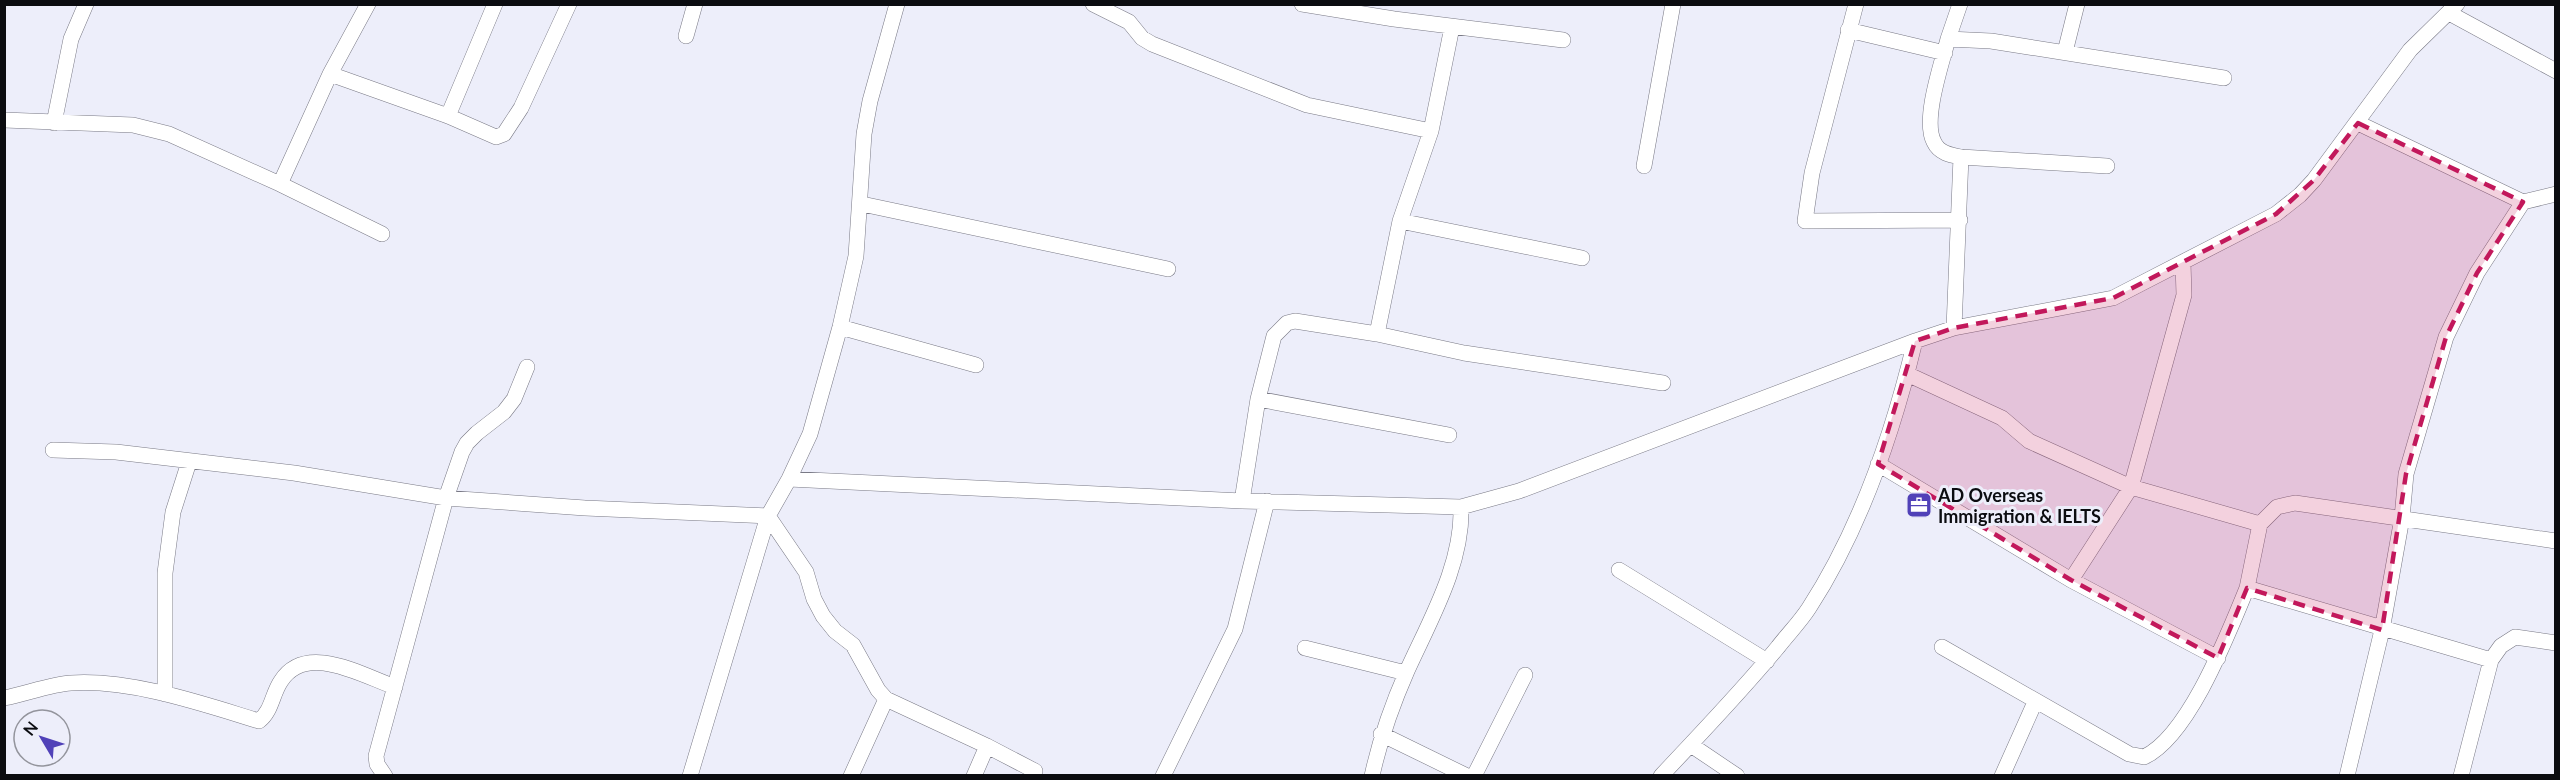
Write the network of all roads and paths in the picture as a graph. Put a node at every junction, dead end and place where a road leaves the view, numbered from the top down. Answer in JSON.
{"nodes":[{"id":1,"x":86,"y":4,"type":"edge"},
{"id":2,"x":368,"y":4,"type":"edge"},
{"id":3,"x":495,"y":4,"type":"edge"},
{"id":4,"x":569,"y":4,"type":"edge"},
{"id":5,"x":695,"y":4,"type":"edge"},
{"id":6,"x":897,"y":4,"type":"edge"},
{"id":7,"x":1093,"y":4,"type":"edge"},
{"id":8,"x":1302,"y":4,"type":"edge"},
{"id":9,"x":1673,"y":4,"type":"edge"},
{"id":10,"x":1856,"y":4,"type":"edge"},
{"id":11,"x":1960,"y":4,"type":"edge"},
{"id":12,"x":2077,"y":4,"type":"edge"},
{"id":13,"x":2453,"y":9,"type":"edge"},
{"id":14,"x":1452,"y":27,"type":"junction"},
{"id":15,"x":1848,"y":30,"type":"junction"},
{"id":16,"x":686,"y":36,"type":"dead end"},
{"id":17,"x":1563,"y":40,"type":"dead end"},
{"id":18,"x":1946,"y":46,"type":"junction"},
{"id":19,"x":2065,"y":52,"type":"junction"},
{"id":20,"x":2556,"y":71,"type":"edge"},
{"id":21,"x":330,"y":74,"type":"junction"},
{"id":22,"x":2224,"y":78,"type":"dead end"},
{"id":23,"x":448,"y":116,"type":"junction"},
{"id":24,"x":4,"y":120,"type":"edge"},
{"id":25,"x":54,"y":123,"type":"junction"},
{"id":26,"x":2358,"y":123,"type":"junction"},
{"id":27,"x":1431,"y":131,"type":"junction"},
{"id":28,"x":1961,"y":157,"type":"junction"},
{"id":29,"x":1644,"y":166,"type":"dead end"},
{"id":30,"x":2107,"y":166,"type":"dead end"},
{"id":31,"x":280,"y":184,"type":"junction"},
{"id":32,"x":2556,"y":194,"type":"edge"},
{"id":33,"x":2523,"y":202,"type":"junction"},
{"id":34,"x":862,"y":204,"type":"junction"},
{"id":35,"x":1960,"y":220,"type":"junction"},
{"id":36,"x":1400,"y":221,"type":"junction"},
{"id":37,"x":382,"y":234,"type":"dead end"},
{"id":38,"x":1582,"y":258,"type":"dead end"},
{"id":39,"x":2183,"y":263,"type":"junction"},
{"id":40,"x":1168,"y":269,"type":"dead end"},
{"id":41,"x":840,"y":327,"type":"junction"},
{"id":42,"x":1954,"y":328,"type":"junction"},
{"id":43,"x":1377,"y":334,"type":"junction"},
{"id":44,"x":1914,"y":341,"type":"junction"},
{"id":45,"x":976,"y":365,"type":"dead end"},
{"id":46,"x":527,"y":367,"type":"dead end"},
{"id":47,"x":1907,"y":374,"type":"junction"},
{"id":48,"x":1663,"y":383,"type":"dead end"},
{"id":49,"x":1258,"y":399,"type":"junction"},
{"id":50,"x":1449,"y":435,"type":"dead end"},
{"id":51,"x":53,"y":450,"type":"dead end"},
{"id":52,"x":189,"y":462,"type":"junction"},
{"id":53,"x":1878,"y":464,"type":"junction"},
{"id":54,"x":789,"y":479,"type":"junction"},
{"id":55,"x":2132,"y":487,"type":"junction"},
{"id":56,"x":446,"y":498,"type":"junction"},
{"id":57,"x":1242,"y":501,"type":"junction"},
{"id":58,"x":1267,"y":501,"type":"junction"},
{"id":59,"x":1461,"y":507,"type":"junction"},
{"id":60,"x":768,"y":516,"type":"junction"},
{"id":61,"x":2402,"y":518,"type":"junction"},
{"id":62,"x":2260,"y":524,"type":"junction"},
{"id":63,"x":2556,"y":541,"type":"edge"},
{"id":64,"x":1619,"y":570,"type":"dead end"},
{"id":65,"x":2071,"y":580,"type":"junction"},
{"id":66,"x":2247,"y":588,"type":"junction"},
{"id":67,"x":2382,"y":630,"type":"junction"},
{"id":68,"x":2556,"y":643,"type":"edge"},
{"id":69,"x":1305,"y":648,"type":"dead end"},
{"id":70,"x":1942,"y":648,"type":"dead end"},
{"id":71,"x":2218,"y":658,"type":"junction"},
{"id":72,"x":2491,"y":660,"type":"junction"},
{"id":73,"x":1767,"y":661,"type":"junction"},
{"id":74,"x":1406,"y":673,"type":"junction"},
{"id":75,"x":1525,"y":675,"type":"dead end"},
{"id":76,"x":395,"y":687,"type":"junction"},
{"id":77,"x":165,"y":694,"type":"junction"},
{"id":78,"x":4,"y":698,"type":"edge"},
{"id":79,"x":886,"y":699,"type":"junction"},
{"id":80,"x":2035,"y":702,"type":"junction"},
{"id":81,"x":1382,"y":734,"type":"junction"},
{"id":82,"x":1691,"y":744,"type":"junction"},
{"id":83,"x":987,"y":746,"type":"junction"},
{"id":84,"x":1037,"y":774,"type":"edge"},
{"id":85,"x":385,"y":776,"type":"edge"},
{"id":86,"x":690,"y":776,"type":"edge"},
{"id":87,"x":851,"y":776,"type":"edge"},
{"id":88,"x":974,"y":776,"type":"edge"},
{"id":89,"x":1163,"y":776,"type":"edge"},
{"id":90,"x":1372,"y":776,"type":"edge"},
{"id":91,"x":1467,"y":776,"type":"edge"},
{"id":92,"x":1474,"y":776,"type":"edge"},
{"id":93,"x":1661,"y":776,"type":"edge"},
{"id":94,"x":1737,"y":776,"type":"edge"},
{"id":95,"x":2002,"y":776,"type":"edge"},
{"id":96,"x":2347,"y":776,"type":"edge"},
{"id":97,"x":2461,"y":776,"type":"edge"}],
"edges":[{"from":1,"to":25,"type":"street"},
{"from":2,"to":21,"type":"street"},
{"from":3,"to":23,"type":"street"},
{"from":4,"to":23,"type":"street"},
{"from":5,"to":16,"type":"street"},
{"from":6,"to":34,"type":"street"},
{"from":7,"to":27,"type":"street"},
{"from":8,"to":14,"type":"street"},
{"from":9,"to":29,"type":"street"},
{"from":10,"to":15,"type":"street"},
{"from":11,"to":18,"type":"street"},
{"from":12,"to":19,"type":"street"},
{"from":13,"to":20,"type":"street"},
{"from":13,"to":26,"type":"street"},
{"from":14,"to":17,"type":"street"},
{"from":14,"to":27,"type":"street"},
{"from":15,"to":18,"type":"street"},
{"from":15,"to":35,"type":"street"},
{"from":18,"to":19,"type":"street"},
{"from":18,"to":28,"type":"street"},
{"from":19,"to":22,"type":"street"},
{"from":21,"to":23,"type":"street"},
{"from":21,"to":31,"type":"street"},
{"from":24,"to":25,"type":"street"},
{"from":25,"to":31,"type":"street"},
{"from":26,"to":33,"type":"street"},
{"from":26,"to":39,"type":"street"},
{"from":27,"to":36,"type":"street"},
{"from":28,"to":30,"type":"street"},
{"from":28,"to":35,"type":"street"},
{"from":31,"to":37,"type":"street"},
{"from":32,"to":33,"type":"street"},
{"from":33,"to":61,"type":"street"},
{"from":34,"to":40,"type":"street"},
{"from":34,"to":41,"type":"street"},
{"from":35,"to":42,"type":"street"},
{"from":36,"to":38,"type":"street"},
{"from":36,"to":43,"type":"street"},
{"from":39,"to":42,"type":"street"},
{"from":39,"to":55,"type":"street"},
{"from":41,"to":45,"type":"street"},
{"from":41,"to":54,"type":"street"},
{"from":42,"to":44,"type":"street"},
{"from":43,"to":48,"type":"street"},
{"from":43,"to":49,"type":"street"},
{"from":44,"to":47,"type":"street"},
{"from":44,"to":59,"type":"street"},
{"from":46,"to":56,"type":"street"},
{"from":47,"to":53,"type":"street"},
{"from":47,"to":55,"type":"street"},
{"from":49,"to":50,"type":"street"},
{"from":49,"to":57,"type":"street"},
{"from":51,"to":52,"type":"street"},
{"from":52,"to":56,"type":"street"},
{"from":52,"to":77,"type":"street"},
{"from":53,"to":65,"type":"street"},
{"from":53,"to":73,"type":"street"},
{"from":54,"to":57,"type":"street"},
{"from":54,"to":60,"type":"street"},
{"from":55,"to":62,"type":"street"},
{"from":55,"to":65,"type":"street"},
{"from":56,"to":60,"type":"street"},
{"from":56,"to":76,"type":"street"},
{"from":57,"to":58,"type":"street"},
{"from":58,"to":59,"type":"street"},
{"from":58,"to":89,"type":"street"},
{"from":59,"to":74,"type":"street"},
{"from":60,"to":79,"type":"street"},
{"from":60,"to":86,"type":"street"},
{"from":61,"to":62,"type":"street"},
{"from":61,"to":63,"type":"street"},
{"from":61,"to":67,"type":"street"},
{"from":62,"to":66,"type":"street"},
{"from":64,"to":73,"type":"street"},
{"from":65,"to":71,"type":"street"},
{"from":66,"to":67,"type":"street"},
{"from":66,"to":71,"type":"street"},
{"from":67,"to":72,"type":"street"},
{"from":67,"to":96,"type":"street"},
{"from":68,"to":72,"type":"street"},
{"from":69,"to":74,"type":"street"},
{"from":70,"to":80,"type":"street"},
{"from":71,"to":80,"type":"street"},
{"from":72,"to":97,"type":"street"},
{"from":73,"to":82,"type":"street"},
{"from":74,"to":81,"type":"street"},
{"from":75,"to":92,"type":"street"},
{"from":76,"to":77,"type":"street"},
{"from":76,"to":85,"type":"street"},
{"from":77,"to":78,"type":"street"},
{"from":79,"to":83,"type":"street"},
{"from":79,"to":87,"type":"street"},
{"from":80,"to":95,"type":"street"},
{"from":81,"to":90,"type":"street"},
{"from":81,"to":91,"type":"street"},
{"from":82,"to":93,"type":"street"},
{"from":82,"to":94,"type":"street"},
{"from":83,"to":84,"type":"street"},
{"from":83,"to":88,"type":"street"}]}
